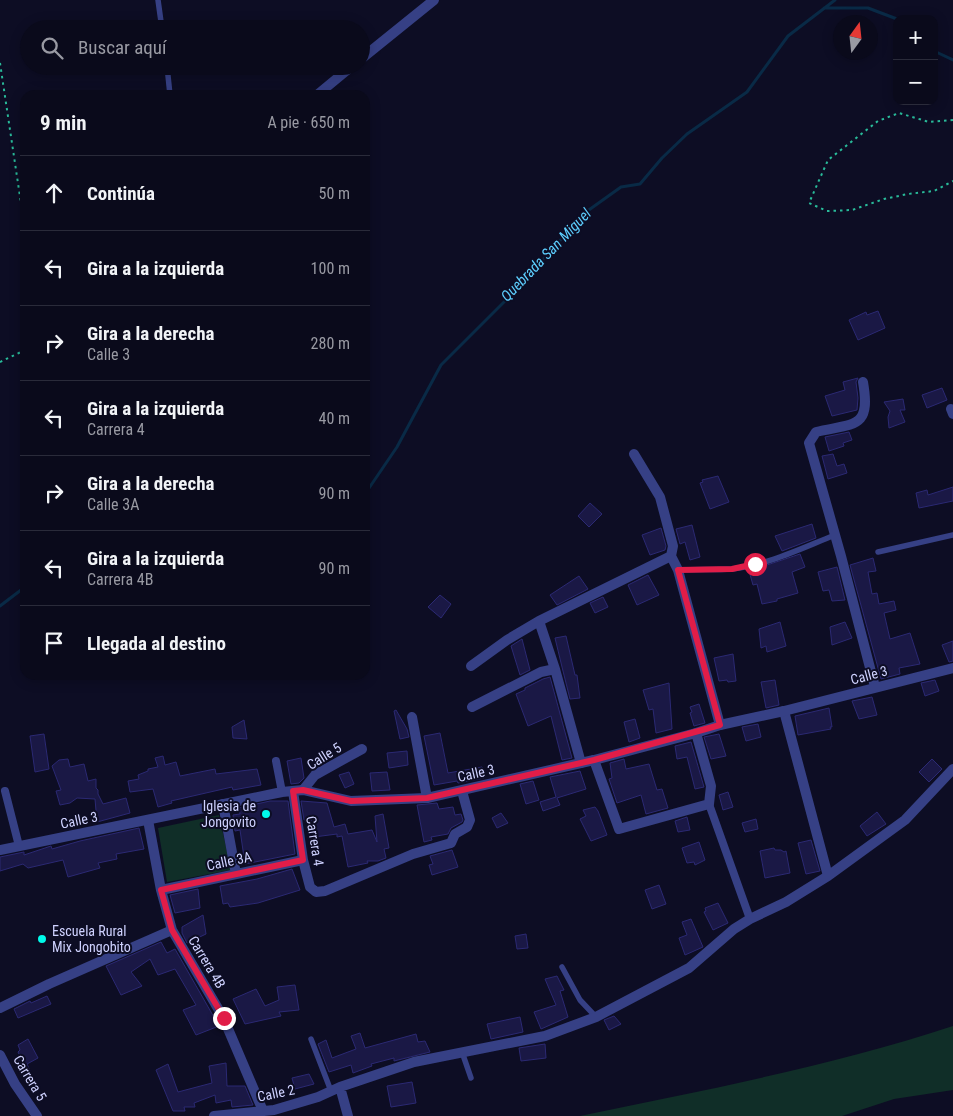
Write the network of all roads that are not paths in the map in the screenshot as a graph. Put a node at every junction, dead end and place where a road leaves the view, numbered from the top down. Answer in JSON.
{"nodes":[{"id":1,"x":158,"y":0,"type":"edge"},
{"id":2,"x":434,"y":0,"type":"edge"},
{"id":3,"x":161,"y":20,"type":"edge"},
{"id":4,"x":370,"y":52,"type":"edge"},
{"id":5,"x":168,"y":75,"type":"edge"},
{"id":6,"x":341,"y":75,"type":"edge"},
{"id":7,"x":169,"y":90,"type":"edge"},
{"id":8,"x":323,"y":90,"type":"edge"},
{"id":9,"x":863,"y":382,"type":"dead end"},
{"id":10,"x":634,"y":454,"type":"dead end"},
{"id":11,"x":835,"y":534,"type":"junction"},
{"id":12,"x":953,"y":535,"type":"edge"},
{"id":13,"x":878,"y":552,"type":"dead end"},
{"id":14,"x":671,"y":556,"type":"junction"},
{"id":15,"x":678,"y":570,"type":"junction"},
{"id":16,"x":539,"y":622,"type":"junction"},
{"id":17,"x":471,"y":666,"type":"dead end"},
{"id":18,"x":953,"y":668,"type":"edge"},
{"id":19,"x":555,"y":669,"type":"junction"},
{"id":20,"x":875,"y":687,"type":"junction"},
{"id":21,"x":472,"y":707,"type":"dead end"},
{"id":22,"x":784,"y":711,"type":"junction"},
{"id":23,"x":412,"y":717,"type":"dead end"},
{"id":24,"x":720,"y":725,"type":"junction"},
{"id":25,"x":696,"y":733,"type":"junction"},
{"id":26,"x":362,"y":749,"type":"dead end"},
{"id":27,"x":594,"y":760,"type":"junction"},
{"id":28,"x":276,"y":761,"type":"dead end"},
{"id":29,"x":581,"y":763,"type":"junction"},
{"id":30,"x":953,"y":769,"type":"edge"},
{"id":31,"x":298,"y":790,"type":"junction"},
{"id":32,"x":462,"y":791,"type":"junction"},
{"id":33,"x":5,"y":792,"type":"dead end"},
{"id":34,"x":282,"y":792,"type":"junction"},
{"id":35,"x":427,"y":798,"type":"junction"},
{"id":36,"x":223,"y":804,"type":"junction"},
{"id":37,"x":709,"y":804,"type":"junction"},
{"id":38,"x":148,"y":820,"type":"junction"},
{"id":39,"x":19,"y":846,"type":"junction"},
{"id":40,"x":0,"y":850,"type":"edge"},
{"id":41,"x":303,"y":860,"type":"junction"},
{"id":42,"x":236,"y":874,"type":"junction"},
{"id":43,"x":828,"y":876,"type":"junction"},
{"id":44,"x":161,"y":890,"type":"junction"},
{"id":45,"x":750,"y":920,"type":"junction"},
{"id":46,"x":172,"y":930,"type":"junction"},
{"id":47,"x":562,"y":967,"type":"dead end"},
{"id":48,"x":0,"y":1008,"type":"edge"},
{"id":49,"x":596,"y":1017,"type":"junction"},
{"id":50,"x":311,"y":1038,"type":"dead end"},
{"id":51,"x":462,"y":1052,"type":"junction"},
{"id":52,"x":0,"y":1055,"type":"edge"},
{"id":53,"x":471,"y":1078,"type":"dead end"},
{"id":54,"x":336,"y":1089,"type":"junction"},
{"id":55,"x":271,"y":1112,"type":"edge"},
{"id":56,"x":346,"y":1114,"type":"edge"},
{"id":57,"x":37,"y":1116,"type":"edge"},
{"id":58,"x":214,"y":1116,"type":"edge"}],
"edges":[{"from":1,"to":3,"type":"lane"},
{"from":2,"to":4,"type":"street"},
{"from":5,"to":7,"type":"lane"},
{"from":6,"to":8,"type":"street"},
{"from":9,"to":11,"type":"street"},
{"from":10,"to":14,"type":"street"},
{"from":11,"to":15,"type":"lane"},
{"from":11,"to":20,"type":"street"},
{"from":12,"to":13,"type":"lane"},
{"from":14,"to":15,"type":"street"},
{"from":14,"to":16,"type":"street"},
{"from":15,"to":24,"type":"street"},
{"from":16,"to":17,"type":"street"},
{"from":16,"to":19,"type":"street"},
{"from":18,"to":20,"type":"street","name":"Calle 3"},
{"from":19,"to":21,"type":"street"},
{"from":19,"to":29,"type":"street"},
{"from":20,"to":22,"type":"street","name":"Calle 3"},
{"from":22,"to":24,"type":"street","name":"Calle 3"},
{"from":22,"to":43,"type":"street"},
{"from":23,"to":35,"type":"street"},
{"from":24,"to":25,"type":"street","name":"Calle 3"},
{"from":25,"to":27,"type":"street","name":"Calle 3"},
{"from":25,"to":37,"type":"street"},
{"from":26,"to":31,"type":"street","name":"Calle 5"},
{"from":27,"to":29,"type":"street","name":"Calle 3"},
{"from":27,"to":37,"type":"street"},
{"from":28,"to":34,"type":"street"},
{"from":29,"to":32,"type":"street","name":"Calle 3"},
{"from":30,"to":43,"type":"street","name":"Calle 2"},
{"from":31,"to":34,"type":"street","name":"Calle 3"},
{"from":31,"to":35,"type":"street","name":"Calle 3"},
{"from":31,"to":41,"type":"street","name":"Carrera 4"},
{"from":32,"to":35,"type":"street","name":"Calle 3"},
{"from":32,"to":41,"type":"street","name":"Carrera 4"},
{"from":33,"to":39,"type":"street"},
{"from":34,"to":36,"type":"street","name":"Calle 3"},
{"from":36,"to":38,"type":"street","name":"Calle 3"},
{"from":36,"to":42,"type":"street"},
{"from":37,"to":45,"type":"street"},
{"from":38,"to":39,"type":"street","name":"Calle 3"},
{"from":38,"to":44,"type":"street","name":"Carrera 4B"},
{"from":39,"to":40,"type":"street","name":"Calle 3"},
{"from":41,"to":42,"type":"street","name":"Calle 3A"},
{"from":42,"to":44,"type":"street","name":"Calle 3A"},
{"from":43,"to":45,"type":"street","name":"Calle 2"},
{"from":44,"to":46,"type":"street","name":"Carrera 4B"},
{"from":45,"to":49,"type":"street","name":"Calle 2"},
{"from":46,"to":48,"type":"street"},
{"from":46,"to":55,"type":"street","name":"Carrera 4B"},
{"from":47,"to":49,"type":"lane"},
{"from":49,"to":51,"type":"street","name":"Calle 2"},
{"from":50,"to":54,"type":"lane"},
{"from":51,"to":53,"type":"lane"},
{"from":51,"to":54,"type":"street","name":"Calle 2"},
{"from":52,"to":57,"type":"street","name":"Carrera 5"},
{"from":54,"to":55,"type":"street","name":"Calle 2"},
{"from":54,"to":56,"type":"street"},
{"from":55,"to":58,"type":"street","name":"Calle 2"}]}
